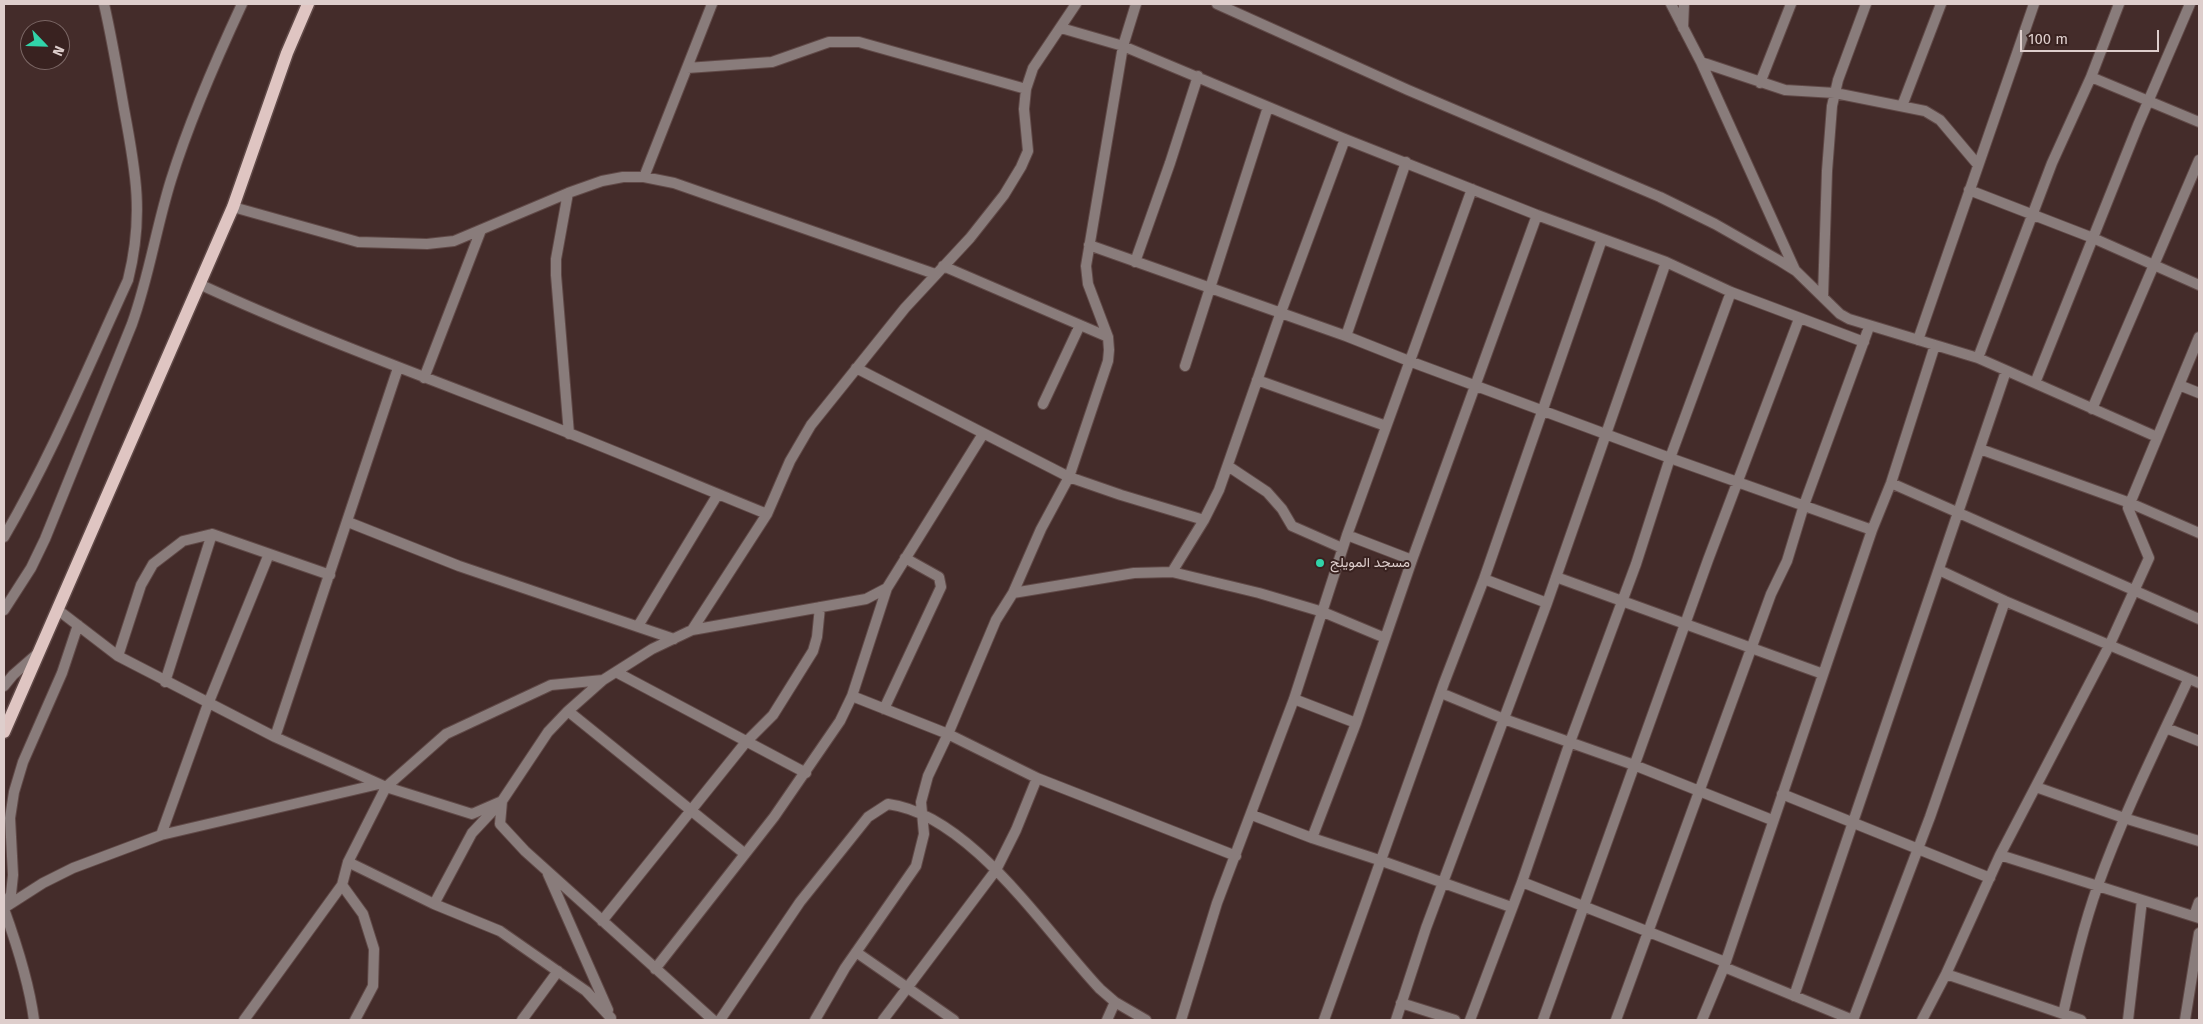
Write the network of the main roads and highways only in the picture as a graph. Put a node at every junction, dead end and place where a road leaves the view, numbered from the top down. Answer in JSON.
{"nodes":[{"id":1,"x":308,"y":4,"type":"edge"},
{"id":2,"x":4,"y":732,"type":"edge"}],
"edges":[{"from":1,"to":2,"type":"main road"}]}
